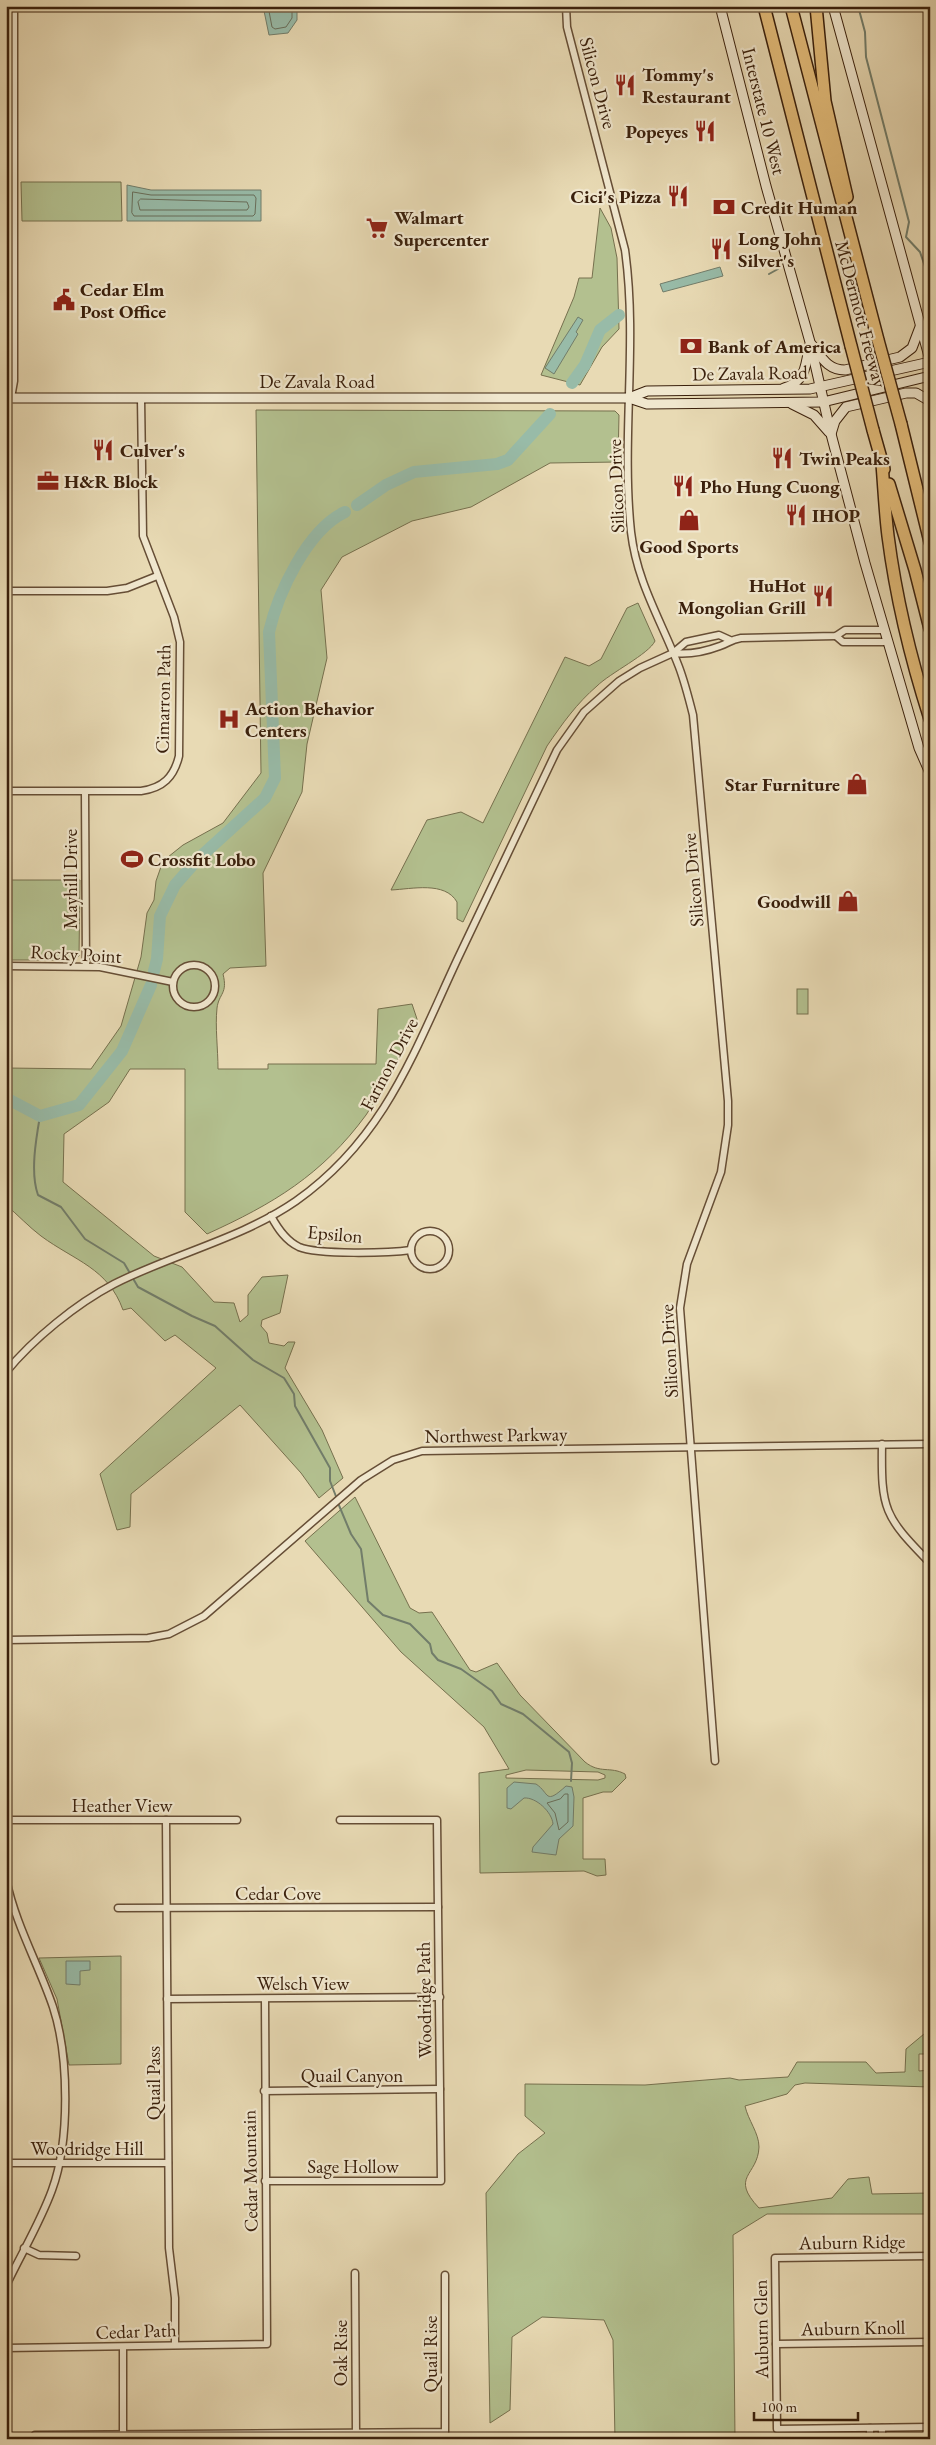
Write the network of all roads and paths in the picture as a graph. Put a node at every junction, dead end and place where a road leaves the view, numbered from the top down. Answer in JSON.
{"nodes":[{"id":1,"x":14,"y":6,"type":"edge"},
{"id":2,"x":566,"y":6,"type":"edge"},
{"id":3,"x":720,"y":6,"type":"edge"},
{"id":4,"x":755,"y":6,"type":"edge"},
{"id":5,"x":764,"y":6,"type":"edge"},
{"id":6,"x":791,"y":6,"type":"edge"},
{"id":7,"x":816,"y":6,"type":"edge"},
{"id":8,"x":833,"y":6,"type":"edge"},
{"id":9,"x":793,"y":124,"type":"junction"},
{"id":10,"x":861,"y":278,"type":"junction"},
{"id":11,"x":920,"y":324,"type":"junction"},
{"id":12,"x":930,"y":335,"type":"edge"},
{"id":13,"x":810,"y":342,"type":"junction"},
{"id":14,"x":930,"y":361,"type":"edge"},
{"id":15,"x":930,"y":376,"type":"edge"},
{"id":16,"x":820,"y":388,"type":"junction"},
{"id":17,"x":773,"y":391,"type":"junction"},
{"id":18,"x":8,"y":398,"type":"edge"},
{"id":19,"x":141,"y":398,"type":"junction"},
{"id":20,"x":629,"y":398,"type":"junction"},
{"id":21,"x":930,"y":401,"type":"edge"},
{"id":22,"x":823,"y":402,"type":"junction"},
{"id":23,"x":789,"y":403,"type":"junction"},
{"id":24,"x":831,"y":434,"type":"junction"},
{"id":25,"x":882,"y":464,"type":"junction"},
{"id":26,"x":930,"y":542,"type":"edge"},
{"id":27,"x":157,"y":576,"type":"junction"},
{"id":28,"x":6,"y":591,"type":"edge"},
{"id":29,"x":930,"y":629,"type":"edge"},
{"id":30,"x":885,"y":630,"type":"junction"},
{"id":31,"x":836,"y":636,"type":"junction"},
{"id":32,"x":730,"y":640,"type":"junction"},
{"id":33,"x":888,"y":642,"type":"junction"},
{"id":34,"x":673,"y":653,"type":"junction"},
{"id":35,"x":930,"y":719,"type":"edge"},
{"id":36,"x":930,"y":773,"type":"edge"},
{"id":37,"x":6,"y":791,"type":"edge"},
{"id":38,"x":85,"y":792,"type":"junction"},
{"id":39,"x":6,"y":966,"type":"edge"},
{"id":40,"x":86,"y":966,"type":"junction"},
{"id":41,"x":173,"y":982,"type":"junction"},
{"id":42,"x":271,"y":1216,"type":"junction"},
{"id":43,"x":411,"y":1250,"type":"junction"},
{"id":44,"x":6,"y":1372,"type":"edge"},
{"id":45,"x":882,"y":1444,"type":"junction"},
{"id":46,"x":930,"y":1444,"type":"edge"},
{"id":47,"x":690,"y":1447,"type":"junction"},
{"id":48,"x":930,"y":1563,"type":"edge"},
{"id":49,"x":6,"y":1640,"type":"edge"},
{"id":50,"x":715,"y":1762,"type":"dead end"},
{"id":51,"x":6,"y":1820,"type":"edge"},
{"id":52,"x":166,"y":1820,"type":"junction"},
{"id":53,"x":237,"y":1820,"type":"dead end"},
{"id":54,"x":340,"y":1820,"type":"dead end"},
{"id":55,"x":6,"y":1879,"type":"edge"},
{"id":56,"x":438,"y":1907,"type":"junction"},
{"id":57,"x":118,"y":1908,"type":"dead end"},
{"id":58,"x":166,"y":1908,"type":"junction"},
{"id":59,"x":10,"y":1911,"type":"edge"},
{"id":60,"x":440,"y":1997,"type":"junction"},
{"id":61,"x":167,"y":1999,"type":"junction"},
{"id":62,"x":265,"y":1999,"type":"junction"},
{"id":63,"x":440,"y":2089,"type":"junction"},
{"id":64,"x":264,"y":2091,"type":"junction"},
{"id":65,"x":6,"y":2163,"type":"edge"},
{"id":66,"x":59,"y":2163,"type":"junction"},
{"id":67,"x":168,"y":2163,"type":"junction"},
{"id":68,"x":441,"y":2181,"type":"joint"},
{"id":69,"x":265,"y":2182,"type":"junction"},
{"id":70,"x":24,"y":2248,"type":"junction"},
{"id":71,"x":76,"y":2256,"type":"dead end"},
{"id":72,"x":930,"y":2256,"type":"edge"},
{"id":73,"x":775,"y":2258,"type":"joint"},
{"id":74,"x":355,"y":2273,"type":"dead end"},
{"id":75,"x":445,"y":2275,"type":"dead end"},
{"id":76,"x":6,"y":2286,"type":"edge"},
{"id":77,"x":930,"y":2342,"type":"edge"},
{"id":78,"x":175,"y":2344,"type":"junction"},
{"id":79,"x":267,"y":2344,"type":"joint"},
{"id":80,"x":776,"y":2344,"type":"junction"},
{"id":81,"x":123,"y":2347,"type":"junction"},
{"id":82,"x":6,"y":2348,"type":"edge"},
{"id":83,"x":930,"y":2427,"type":"edge"},
{"id":84,"x":870,"y":2428,"type":"junction"},
{"id":85,"x":882,"y":2428,"type":"junction"},
{"id":86,"x":356,"y":2433,"type":"junction"},
{"id":87,"x":35,"y":2435,"type":"dead end"},
{"id":88,"x":123,"y":2435,"type":"junction"},
{"id":89,"x":870,"y":2439,"type":"edge"},
{"id":90,"x":882,"y":2439,"type":"edge"}],
"edges":[{"from":1,"to":18,"type":"street"},
{"from":2,"to":20,"type":"street","name":"Silicon Drive"},
{"from":3,"to":13,"type":"main road","name":"Interstate 10 West"},
{"from":4,"to":9,"type":"highway"},
{"from":5,"to":9,"type":"highway","name":"McDermott Freeway"},
{"from":6,"to":10,"type":"highway","name":"McDermott Freeway"},
{"from":7,"to":10,"type":"highway"},
{"from":8,"to":11,"type":"main road"},
{"from":9,"to":25,"type":"highway","name":"McDermott Freeway","bridge":true},
{"from":10,"to":26,"type":"highway","name":"McDermott Freeway","bridge":true},
{"from":11,"to":12,"type":"main road"},
{"from":11,"to":13,"type":"main road"},
{"from":11,"to":14,"type":"main road"},
{"from":13,"to":16,"type":"main road","name":"Interstate 10 West"},
{"from":13,"to":17,"type":"main road"},
{"from":14,"to":16,"type":"main road","name":"De Zavala Road"},
{"from":15,"to":22,"type":"main road","name":"De Zavala Road"},
{"from":16,"to":17,"type":"main road","name":"De Zavala Road"},
{"from":16,"to":22,"type":"main road","name":"Interstate 10 West"},
{"from":17,"to":20,"type":"main road","name":"De Zavala Road"},
{"from":18,"to":19,"type":"main road","name":"De Zavala Road"},
{"from":19,"to":20,"type":"main road","name":"De Zavala Road"},
{"from":19,"to":27,"type":"street","name":"Cimarron Path"},
{"from":20,"to":23,"type":"main road","name":"De Zavala Road"},
{"from":20,"to":34,"type":"street","name":"Silicon Drive"},
{"from":21,"to":24,"type":"main road"},
{"from":22,"to":23,"type":"main road","name":"De Zavala Road"},
{"from":22,"to":24,"type":"main road","name":"Interstate 10 West"},
{"from":23,"to":24,"type":"main road"},
{"from":24,"to":30,"type":"main road","name":"Interstate 10 West"},
{"from":25,"to":29,"type":"highway","name":"McDermott Freeway"},
{"from":25,"to":35,"type":"highway"},
{"from":27,"to":28,"type":"street"},
{"from":27,"to":38,"type":"street","name":"Cimarron Path"},
{"from":30,"to":31,"type":"street","name":"Farinon Drive"},
{"from":30,"to":33,"type":"main road","name":"Interstate 10 West"},
{"from":31,"to":32,"type":"street","name":"Farinon Drive"},
{"from":31,"to":33,"type":"street","name":"Farinon Drive"},
{"from":32,"to":34,"type":"street","name":"Farinon Drive"},
{"from":32,"to":34,"type":"street","name":"Farinon Drive"},
{"from":33,"to":36,"type":"main road","name":"Interstate 10 West"},
{"from":34,"to":42,"type":"street","name":"Farinon Drive"},
{"from":34,"to":47,"type":"street","name":"Silicon Drive"},
{"from":37,"to":38,"type":"street","name":"Cimarron Path"},
{"from":38,"to":40,"type":"street","name":"Mayhill Drive"},
{"from":39,"to":40,"type":"street","name":"Rocky Point"},
{"from":40,"to":41,"type":"street","name":"Rocky Point"},
{"from":41,"to":41,"type":"street"},
{"from":42,"to":43,"type":"street","name":"Epsilon"},
{"from":42,"to":44,"type":"street","name":"Farinon Drive"},
{"from":43,"to":43,"type":"street"},
{"from":45,"to":46,"type":"street","name":"Northwest Parkway"},
{"from":45,"to":47,"type":"street","name":"Northwest Parkway"},
{"from":45,"to":48,"type":"street"},
{"from":47,"to":49,"type":"street","name":"Northwest Parkway"},
{"from":47,"to":50,"type":"street","name":"Silicon Drive"},
{"from":51,"to":52,"type":"street","name":"Heather View"},
{"from":52,"to":53,"type":"street","name":"Heather View"},
{"from":52,"to":58,"type":"street","name":"Quail Pass"},
{"from":54,"to":56,"type":"street","name":"Woodridge Path"},
{"from":55,"to":59,"type":"street"},
{"from":56,"to":58,"type":"street","name":"Cedar Cove"},
{"from":56,"to":60,"type":"street","name":"Woodridge Path"},
{"from":57,"to":58,"type":"street","name":"Cedar Cove"},
{"from":58,"to":61,"type":"street","name":"Quail Pass"},
{"from":59,"to":66,"type":"street"},
{"from":60,"to":62,"type":"street","name":"Welsch View"},
{"from":60,"to":63,"type":"street","name":"Woodridge Path"},
{"from":61,"to":62,"type":"street","name":"Welsch View"},
{"from":61,"to":67,"type":"street","name":"Quail Pass"},
{"from":62,"to":64,"type":"street","name":"Cedar Mountain"},
{"from":63,"to":64,"type":"street","name":"Quail Canyon"},
{"from":63,"to":68,"type":"street","name":"Woodridge Path"},
{"from":64,"to":69,"type":"street","name":"Cedar Mountain"},
{"from":65,"to":66,"type":"street","name":"Woodridge Hill"},
{"from":66,"to":67,"type":"street","name":"Woodridge Hill"},
{"from":66,"to":70,"type":"street"},
{"from":67,"to":78,"type":"street","name":"Quail Pass"},
{"from":68,"to":69,"type":"street","name":"Sage Hollow"},
{"from":69,"to":79,"type":"street","name":"Cedar Mountain"},
{"from":70,"to":71,"type":"street"},
{"from":70,"to":76,"type":"street"},
{"from":72,"to":73,"type":"street","name":"Auburn Ridge"},
{"from":73,"to":80,"type":"street","name":"Auburn Glen"},
{"from":74,"to":86,"type":"street","name":"Oak Rise"},
{"from":75,"to":86,"type":"street","name":"Quail Rise"},
{"from":77,"to":80,"type":"street","name":"Auburn Knoll"},
{"from":78,"to":79,"type":"street","name":"Cedar Path"},
{"from":78,"to":81,"type":"street","name":"Cedar Path"},
{"from":80,"to":84,"type":"street","name":"Auburn Glen"},
{"from":81,"to":82,"type":"street","name":"Cedar Path"},
{"from":81,"to":88,"type":"street"},
{"from":83,"to":85,"type":"street"},
{"from":84,"to":85,"type":"street"},
{"from":84,"to":89,"type":"street"},
{"from":85,"to":90,"type":"street"},
{"from":86,"to":88,"type":"street"},
{"from":87,"to":88,"type":"street"}]}
